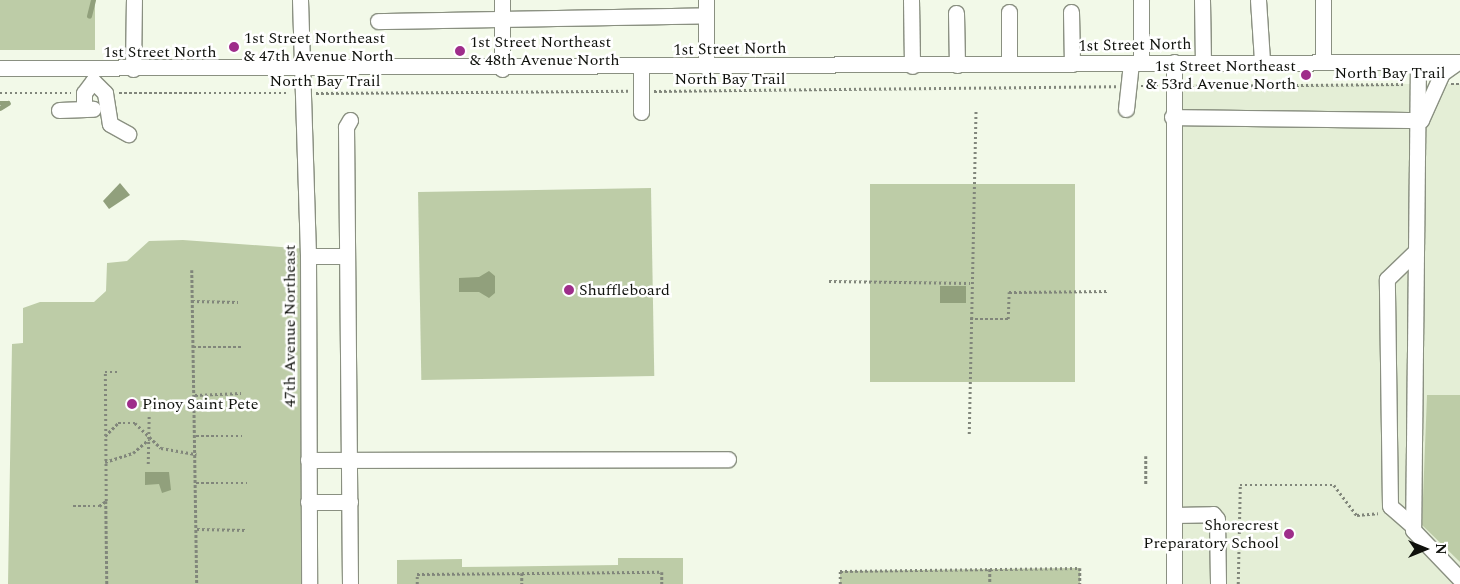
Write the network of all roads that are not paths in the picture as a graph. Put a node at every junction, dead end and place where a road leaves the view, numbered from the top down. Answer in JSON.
{"nodes":[{"id":1,"x":134,"y":0,"type":"edge"},
{"id":2,"x":300,"y":0,"type":"edge"},
{"id":3,"x":502,"y":0,"type":"edge"},
{"id":4,"x":911,"y":0,"type":"edge"},
{"id":5,"x":1141,"y":0,"type":"edge"},
{"id":6,"x":1202,"y":0,"type":"edge"},
{"id":7,"x":1258,"y":0,"type":"edge"},
{"id":8,"x":1323,"y":0,"type":"edge"},
{"id":9,"x":706,"y":7,"type":"edge"},
{"id":10,"x":1009,"y":12,"type":"dead end"},
{"id":11,"x":1071,"y":12,"type":"dead end"},
{"id":12,"x":956,"y":13,"type":"dead end"},
{"id":13,"x":502,"y":18,"type":"junction"},
{"id":14,"x":378,"y":21,"type":"dead end"},
{"id":15,"x":1262,"y":61,"type":"junction"},
{"id":16,"x":1323,"y":61,"type":"junction"},
{"id":17,"x":1174,"y":62,"type":"junction"},
{"id":18,"x":1203,"y":62,"type":"junction"},
{"id":19,"x":1418,"y":62,"type":"junction"},
{"id":20,"x":1459,"y":62,"type":"edge"},
{"id":21,"x":1136,"y":63,"type":"junction"},
{"id":22,"x":1009,"y":64,"type":"junction"},
{"id":23,"x":1072,"y":64,"type":"junction"},
{"id":24,"x":957,"y":65,"type":"junction"},
{"id":25,"x":912,"y":66,"type":"junction"},
{"id":26,"x":706,"y":67,"type":"junction"},
{"id":27,"x":0,"y":68,"type":"edge"},
{"id":28,"x":640,"y":68,"type":"junction"},
{"id":29,"x":133,"y":69,"type":"junction"},
{"id":30,"x":300,"y":69,"type":"junction"},
{"id":31,"x":502,"y":69,"type":"junction"},
{"id":32,"x":90,"y":81,"type":"junction"},
{"id":33,"x":84,"y":109,"type":"junction"},
{"id":34,"x":105,"y":109,"type":"junction"},
{"id":35,"x":1126,"y":109,"type":"dead end"},
{"id":36,"x":59,"y":110,"type":"dead end"},
{"id":37,"x":641,"y":112,"type":"dead end"},
{"id":38,"x":1172,"y":117,"type":"junction"},
{"id":39,"x":350,"y":120,"type":"dead end"},
{"id":40,"x":1420,"y":120,"type":"junction"},
{"id":41,"x":128,"y":134,"type":"dead end"},
{"id":42,"x":1416,"y":251,"type":"junction"},
{"id":43,"x":308,"y":256,"type":"junction"},
{"id":44,"x":346,"y":256,"type":"junction"},
{"id":45,"x":348,"y":459,"type":"junction"},
{"id":46,"x":728,"y":459,"type":"dead end"},
{"id":47,"x":308,"y":460,"type":"junction"},
{"id":48,"x":308,"y":502,"type":"junction"},
{"id":49,"x":350,"y":502,"type":"junction"},
{"id":50,"x":1174,"y":515,"type":"junction"},
{"id":51,"x":1413,"y":526,"type":"junction"},
{"id":52,"x":1460,"y":578,"type":"edge"},
{"id":53,"x":309,"y":584,"type":"edge"},
{"id":54,"x":350,"y":584,"type":"edge"},
{"id":55,"x":1174,"y":584,"type":"edge"},
{"id":56,"x":1218,"y":584,"type":"edge"}],
"edges":[{"from":1,"to":29,"type":"street"},
{"from":2,"to":30,"type":"street","name":"47th Avenue Northeast"},
{"from":3,"to":13,"type":"street"},
{"from":4,"to":25,"type":"street"},
{"from":5,"to":21,"type":"street"},
{"from":6,"to":18,"type":"street"},
{"from":7,"to":15,"type":"street"},
{"from":8,"to":16,"type":"street"},
{"from":9,"to":13,"type":"street"},
{"from":9,"to":26,"type":"street"},
{"from":10,"to":22,"type":"street"},
{"from":11,"to":23,"type":"street"},
{"from":12,"to":24,"type":"street"},
{"from":13,"to":14,"type":"street"},
{"from":13,"to":31,"type":"street"},
{"from":15,"to":16,"type":"street","name":"1st Street North"},
{"from":15,"to":18,"type":"street","name":"1st Street North"},
{"from":16,"to":19,"type":"street","name":"1st Street North"},
{"from":17,"to":18,"type":"street","name":"1st Street North"},
{"from":17,"to":21,"type":"street","name":"1st Street North"},
{"from":17,"to":38,"type":"street"},
{"from":19,"to":20,"type":"street","name":"1st Street North"},
{"from":19,"to":40,"type":"street"},
{"from":20,"to":40,"type":"street"},
{"from":21,"to":23,"type":"street","name":"1st Street North"},
{"from":21,"to":35,"type":"street"},
{"from":22,"to":23,"type":"street","name":"1st Street North"},
{"from":22,"to":24,"type":"street","name":"1st Street North"},
{"from":24,"to":25,"type":"street","name":"1st Street North"},
{"from":25,"to":26,"type":"street","name":"1st Street North"},
{"from":26,"to":28,"type":"street","name":"1st Street North"},
{"from":27,"to":32,"type":"street","name":"1st Street North"},
{"from":28,"to":31,"type":"street","name":"1st Street North"},
{"from":28,"to":37,"type":"street"},
{"from":29,"to":30,"type":"street","name":"1st Street North"},
{"from":29,"to":32,"type":"street","name":"1st Street North"},
{"from":30,"to":31,"type":"street","name":"1st Street North"},
{"from":30,"to":43,"type":"street","name":"47th Avenue Northeast"},
{"from":32,"to":33,"type":"street"},
{"from":32,"to":34,"type":"street"},
{"from":33,"to":34,"type":"street"},
{"from":33,"to":36,"type":"street"},
{"from":34,"to":41,"type":"street"},
{"from":38,"to":40,"type":"street"},
{"from":38,"to":50,"type":"street"},
{"from":39,"to":44,"type":"street"},
{"from":40,"to":42,"type":"street"},
{"from":42,"to":51,"type":"street"},
{"from":42,"to":51,"type":"street"},
{"from":43,"to":44,"type":"street"},
{"from":43,"to":47,"type":"street","name":"47th Avenue Northeast"},
{"from":44,"to":45,"type":"street"},
{"from":45,"to":46,"type":"street"},
{"from":45,"to":47,"type":"street"},
{"from":45,"to":49,"type":"street"},
{"from":47,"to":48,"type":"street","name":"47th Avenue Northeast"},
{"from":48,"to":49,"type":"street"},
{"from":48,"to":53,"type":"street","name":"47th Avenue Northeast"},
{"from":49,"to":54,"type":"street"},
{"from":50,"to":55,"type":"street"},
{"from":50,"to":56,"type":"street"},
{"from":51,"to":52,"type":"street"}]}
